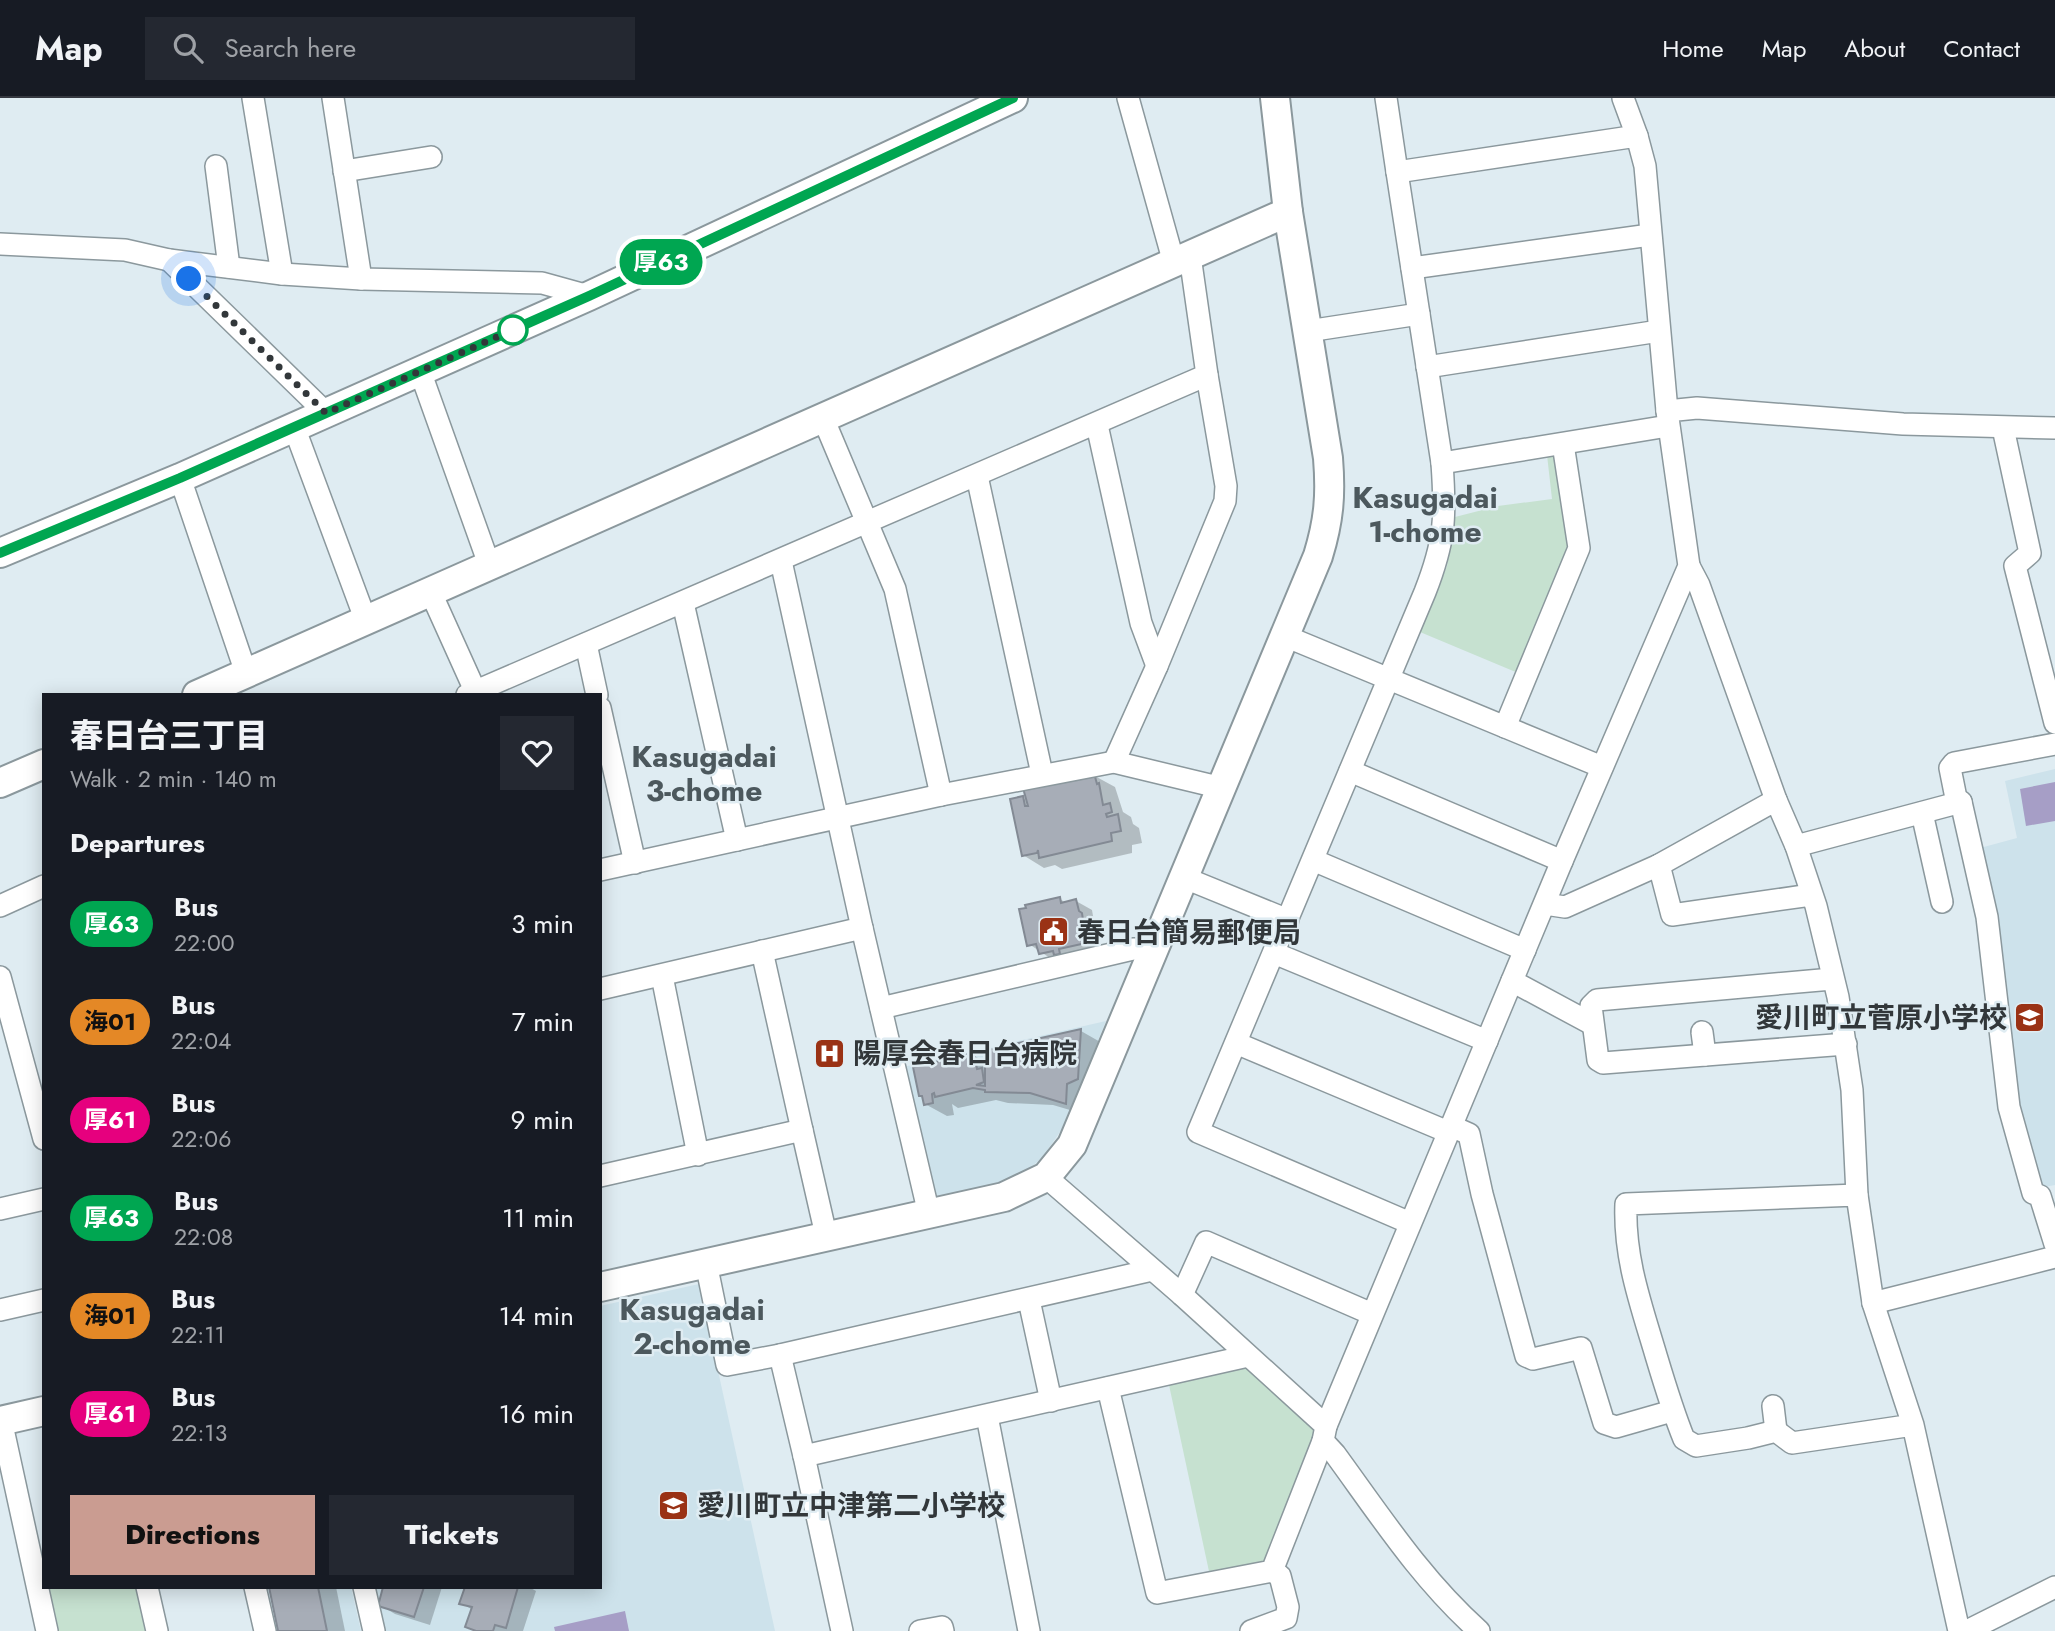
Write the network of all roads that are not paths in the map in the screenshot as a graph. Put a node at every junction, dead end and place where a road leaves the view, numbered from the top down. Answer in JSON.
{"nodes":[{"id":1,"x":253,"y":98,"type":"edge"},
{"id":2,"x":333,"y":98,"type":"edge"},
{"id":3,"x":1128,"y":98,"type":"edge"},
{"id":4,"x":1275,"y":98,"type":"edge"},
{"id":5,"x":1386,"y":98,"type":"edge"},
{"id":6,"x":1623,"y":98,"type":"edge"},
{"id":7,"x":999,"y":101,"type":"edge"},
{"id":8,"x":1637,"y":136,"type":"junction"},
{"id":9,"x":431,"y":157,"type":"dead end"},
{"id":10,"x":216,"y":166,"type":"dead end"},
{"id":11,"x":344,"y":171,"type":"junction"},
{"id":12,"x":1398,"y":172,"type":"junction"},
{"id":13,"x":1288,"y":212,"type":"junction"},
{"id":14,"x":1650,"y":235,"type":"junction"},
{"id":15,"x":0,"y":244,"type":"edge"},
{"id":16,"x":1182,"y":259,"type":"junction"},
{"id":17,"x":169,"y":260,"type":"junction"},
{"id":18,"x":229,"y":267,"type":"junction"},
{"id":19,"x":1412,"y":268,"type":"junction"},
{"id":20,"x":282,"y":274,"type":"junction"},
{"id":21,"x":361,"y":279,"type":"junction"},
{"id":22,"x":589,"y":296,"type":"junction"},
{"id":23,"x":1419,"y":314,"type":"junction"},
{"id":24,"x":1308,"y":331,"type":"junction"},
{"id":25,"x":1659,"y":331,"type":"junction"},
{"id":26,"x":1427,"y":367,"type":"junction"},
{"id":27,"x":420,"y":371,"type":"junction"},
{"id":28,"x":1207,"y":375,"type":"junction"},
{"id":29,"x":326,"y":413,"type":"junction"},
{"id":30,"x":823,"y":418,"type":"junction"},
{"id":31,"x":1668,"y":419,"type":"junction"},
{"id":32,"x":1097,"y":425,"type":"junction"},
{"id":33,"x":294,"y":427,"type":"junction"},
{"id":34,"x":2003,"y":428,"type":"junction"},
{"id":35,"x":2055,"y":428,"type":"edge"},
{"id":36,"x":1563,"y":444,"type":"junction"},
{"id":37,"x":1442,"y":463,"type":"junction"},
{"id":38,"x":977,"y":476,"type":"junction"},
{"id":39,"x":180,"y":478,"type":"junction"},
{"id":40,"x":868,"y":523,"type":"junction"},
{"id":41,"x":0,"y":554,"type":"edge"},
{"id":42,"x":781,"y":561,"type":"junction"},
{"id":43,"x":1689,"y":566,"type":"junction"},
{"id":44,"x":490,"y":567,"type":"junction"},
{"id":45,"x":431,"y":593,"type":"junction"},
{"id":46,"x":683,"y":603,"type":"junction"},
{"id":47,"x":366,"y":621,"type":"junction"},
{"id":48,"x":1285,"y":636,"type":"junction"},
{"id":49,"x":586,"y":644,"type":"junction"},
{"id":50,"x":1157,"y":666,"type":"junction"},
{"id":51,"x":246,"y":673,"type":"junction"},
{"id":52,"x":1389,"y":679,"type":"junction"},
{"id":53,"x":201,"y":693,"type":"edge"},
{"id":54,"x":473,"y":693,"type":"edge"},
{"id":55,"x":597,"y":693,"type":"edge"},
{"id":56,"x":602,"y":717,"type":"edge"},
{"id":57,"x":2055,"y":723,"type":"edge"},
{"id":58,"x":1505,"y":727,"type":"junction"},
{"id":59,"x":2055,"y":744,"type":"edge"},
{"id":60,"x":1114,"y":762,"type":"junction"},
{"id":61,"x":42,"y":765,"type":"edge"},
{"id":62,"x":1601,"y":768,"type":"junction"},
{"id":63,"x":1350,"y":771,"type":"junction"},
{"id":64,"x":1042,"y":774,"type":"junction"},
{"id":65,"x":0,"y":783,"type":"edge"},
{"id":66,"x":1222,"y":788,"type":"junction"},
{"id":67,"x":941,"y":795,"type":"junction"},
{"id":68,"x":1776,"y":800,"type":"junction"},
{"id":69,"x":1961,"y":802,"type":"junction"},
{"id":70,"x":1922,"y":813,"type":"junction"},
{"id":71,"x":839,"y":818,"type":"junction"},
{"id":72,"x":737,"y":840,"type":"junction"},
{"id":73,"x":1796,"y":846,"type":"junction"},
{"id":74,"x":1313,"y":860,"type":"junction"},
{"id":75,"x":1562,"y":860,"type":"junction"},
{"id":76,"x":635,"y":863,"type":"junction"},
{"id":77,"x":1659,"y":865,"type":"junction"},
{"id":78,"x":602,"y":870,"type":"edge"},
{"id":79,"x":1185,"y":878,"type":"junction"},
{"id":80,"x":42,"y":888,"type":"edge"},
{"id":81,"x":1811,"y":895,"type":"junction"},
{"id":82,"x":1942,"y":901,"type":"dead end"},
{"id":83,"x":1545,"y":904,"type":"junction"},
{"id":84,"x":0,"y":906,"type":"edge"},
{"id":85,"x":1289,"y":920,"type":"junction"},
{"id":86,"x":862,"y":928,"type":"junction"},
{"id":87,"x":1154,"y":949,"type":"junction"},
{"id":88,"x":1525,"y":950,"type":"junction"},
{"id":89,"x":762,"y":951,"type":"junction"},
{"id":90,"x":1275,"y":953,"type":"junction"},
{"id":91,"x":662,"y":976,"type":"junction"},
{"id":92,"x":0,"y":977,"type":"edge"},
{"id":93,"x":1832,"y":979,"type":"junction"},
{"id":94,"x":1512,"y":981,"type":"junction"},
{"id":95,"x":602,"y":989,"type":"edge"},
{"id":96,"x":881,"y":1009,"type":"junction"},
{"id":97,"x":1592,"y":1024,"type":"junction"},
{"id":98,"x":1702,"y":1032,"type":"dead end"},
{"id":99,"x":1487,"y":1041,"type":"junction"},
{"id":100,"x":1236,"y":1043,"type":"junction"},
{"id":101,"x":1846,"y":1044,"type":"junction"},
{"id":102,"x":1705,"y":1055,"type":"junction"},
{"id":103,"x":1449,"y":1129,"type":"junction"},
{"id":104,"x":802,"y":1130,"type":"junction"},
{"id":105,"x":42,"y":1132,"type":"edge"},
{"id":106,"x":698,"y":1155,"type":"junction"},
{"id":107,"x":602,"y":1176,"type":"edge"},
{"id":108,"x":1046,"y":1177,"type":"junction"},
{"id":109,"x":1857,"y":1195,"type":"junction"},
{"id":110,"x":42,"y":1199,"type":"edge"},
{"id":111,"x":0,"y":1209,"type":"edge"},
{"id":112,"x":929,"y":1214,"type":"junction"},
{"id":113,"x":1410,"y":1223,"type":"junction"},
{"id":114,"x":826,"y":1235,"type":"junction"},
{"id":115,"x":2055,"y":1244,"type":"edge"},
{"id":116,"x":2055,"y":1257,"type":"edge"},
{"id":117,"x":706,"y":1263,"type":"junction"},
{"id":118,"x":1152,"y":1270,"type":"junction"},
{"id":119,"x":602,"y":1286,"type":"edge"},
{"id":120,"x":1182,"y":1295,"type":"junction"},
{"id":121,"x":42,"y":1300,"type":"edge"},
{"id":122,"x":1029,"y":1300,"type":"junction"},
{"id":123,"x":1873,"y":1303,"type":"junction"},
{"id":124,"x":0,"y":1310,"type":"edge"},
{"id":125,"x":1372,"y":1314,"type":"junction"},
{"id":126,"x":780,"y":1355,"type":"junction"},
{"id":127,"x":1248,"y":1356,"type":"junction"},
{"id":128,"x":1108,"y":1388,"type":"junction"},
{"id":129,"x":1051,"y":1401,"type":"junction"},
{"id":130,"x":1773,"y":1406,"type":"dead end"},
{"id":131,"x":42,"y":1411,"type":"edge"},
{"id":132,"x":1672,"y":1411,"type":"junction"},
{"id":133,"x":987,"y":1416,"type":"junction"},
{"id":134,"x":0,"y":1421,"type":"edge"},
{"id":135,"x":1913,"y":1425,"type":"junction"},
{"id":136,"x":1776,"y":1432,"type":"junction"},
{"id":137,"x":1324,"y":1434,"type":"junction"},
{"id":138,"x":804,"y":1456,"type":"junction"},
{"id":139,"x":8,"y":1486,"type":"edge"},
{"id":140,"x":35,"y":1526,"type":"edge"},
{"id":141,"x":1272,"y":1571,"type":"junction"},
{"id":142,"x":42,"y":1587,"type":"edge"},
{"id":143,"x":2055,"y":1587,"type":"edge"},
{"id":144,"x":42,"y":1589,"type":"edge"},
{"id":145,"x":147,"y":1589,"type":"edge"},
{"id":146,"x":255,"y":1589,"type":"edge"},
{"id":147,"x":364,"y":1589,"type":"edge"},
{"id":148,"x":47,"y":1631,"type":"edge"},
{"id":149,"x":157,"y":1631,"type":"edge"},
{"id":150,"x":265,"y":1631,"type":"edge"},
{"id":151,"x":374,"y":1631,"type":"edge"},
{"id":152,"x":842,"y":1631,"type":"edge"},
{"id":153,"x":920,"y":1631,"type":"edge"},
{"id":154,"x":943,"y":1631,"type":"edge"},
{"id":155,"x":1029,"y":1631,"type":"edge"},
{"id":156,"x":1251,"y":1631,"type":"edge"},
{"id":157,"x":1479,"y":1631,"type":"edge"},
{"id":158,"x":1959,"y":1631,"type":"edge"},
{"id":159,"x":1967,"y":1631,"type":"edge"}],
"edges":[{"from":1,"to":20,"type":"street"},
{"from":2,"to":11,"type":"street"},
{"from":3,"to":16,"type":"street"},
{"from":4,"to":13,"type":"street"},
{"from":5,"to":12,"type":"street"},
{"from":6,"to":8,"type":"street"},
{"from":7,"to":22,"type":"street"},
{"from":8,"to":12,"type":"street"},
{"from":8,"to":14,"type":"street"},
{"from":9,"to":11,"type":"street"},
{"from":10,"to":18,"type":"street"},
{"from":11,"to":21,"type":"street"},
{"from":12,"to":19,"type":"street"},
{"from":13,"to":16,"type":"street"},
{"from":13,"to":24,"type":"street"},
{"from":14,"to":19,"type":"street"},
{"from":14,"to":25,"type":"street"},
{"from":15,"to":17,"type":"street"},
{"from":16,"to":28,"type":"street"},
{"from":16,"to":30,"type":"street"},
{"from":17,"to":18,"type":"street"},
{"from":17,"to":29,"type":"street"},
{"from":18,"to":20,"type":"street"},
{"from":19,"to":23,"type":"street"},
{"from":20,"to":21,"type":"street"},
{"from":21,"to":22,"type":"street"},
{"from":22,"to":27,"type":"street"},
{"from":23,"to":24,"type":"street"},
{"from":23,"to":26,"type":"street"},
{"from":24,"to":48,"type":"street"},
{"from":25,"to":26,"type":"street"},
{"from":25,"to":31,"type":"street"},
{"from":26,"to":37,"type":"street"},
{"from":27,"to":29,"type":"street"},
{"from":27,"to":44,"type":"street"},
{"from":28,"to":32,"type":"street"},
{"from":28,"to":50,"type":"street"},
{"from":29,"to":33,"type":"street"},
{"from":30,"to":40,"type":"street"},
{"from":30,"to":44,"type":"street"},
{"from":31,"to":34,"type":"street"},
{"from":31,"to":36,"type":"street"},
{"from":31,"to":43,"type":"street"},
{"from":32,"to":38,"type":"street"},
{"from":32,"to":50,"type":"street"},
{"from":33,"to":39,"type":"street"},
{"from":33,"to":47,"type":"street"},
{"from":34,"to":35,"type":"street"},
{"from":34,"to":57,"type":"street"},
{"from":36,"to":37,"type":"street"},
{"from":36,"to":58,"type":"street"},
{"from":37,"to":52,"type":"street"},
{"from":38,"to":40,"type":"street"},
{"from":38,"to":64,"type":"street"},
{"from":39,"to":41,"type":"street"},
{"from":39,"to":51,"type":"street"},
{"from":40,"to":42,"type":"street"},
{"from":40,"to":67,"type":"street"},
{"from":42,"to":46,"type":"street"},
{"from":42,"to":71,"type":"street"},
{"from":43,"to":62,"type":"street"},
{"from":43,"to":68,"type":"street"},
{"from":44,"to":45,"type":"street"},
{"from":45,"to":47,"type":"street"},
{"from":45,"to":54,"type":"street"},
{"from":46,"to":49,"type":"street"},
{"from":46,"to":72,"type":"street"},
{"from":47,"to":51,"type":"street"},
{"from":48,"to":52,"type":"street"},
{"from":48,"to":66,"type":"street"},
{"from":49,"to":54,"type":"street"},
{"from":49,"to":55,"type":"street"},
{"from":50,"to":60,"type":"street"},
{"from":51,"to":53,"type":"street"},
{"from":52,"to":58,"type":"street"},
{"from":52,"to":63,"type":"street"},
{"from":56,"to":76,"type":"street"},
{"from":58,"to":62,"type":"street"},
{"from":59,"to":69,"type":"street"},
{"from":60,"to":64,"type":"street"},
{"from":60,"to":66,"type":"street"},
{"from":61,"to":65,"type":"street"},
{"from":62,"to":75,"type":"street"},
{"from":63,"to":74,"type":"street"},
{"from":63,"to":75,"type":"street"},
{"from":64,"to":67,"type":"street"},
{"from":66,"to":79,"type":"street"},
{"from":67,"to":71,"type":"street"},
{"from":68,"to":73,"type":"street"},
{"from":68,"to":77,"type":"street"},
{"from":69,"to":70,"type":"street"},
{"from":69,"to":115,"type":"street"},
{"from":70,"to":73,"type":"street"},
{"from":70,"to":82,"type":"street"},
{"from":71,"to":72,"type":"street"},
{"from":71,"to":86,"type":"street"},
{"from":72,"to":76,"type":"street"},
{"from":73,"to":81,"type":"street"},
{"from":74,"to":85,"type":"street"},
{"from":74,"to":88,"type":"street"},
{"from":75,"to":83,"type":"street"},
{"from":76,"to":78,"type":"street"},
{"from":77,"to":81,"type":"street"},
{"from":77,"to":83,"type":"street"},
{"from":79,"to":85,"type":"street"},
{"from":79,"to":87,"type":"street"},
{"from":80,"to":84,"type":"street"},
{"from":81,"to":93,"type":"street"},
{"from":83,"to":88,"type":"street"},
{"from":85,"to":90,"type":"street"},
{"from":86,"to":89,"type":"street"},
{"from":86,"to":96,"type":"street"},
{"from":87,"to":96,"type":"street"},
{"from":87,"to":108,"type":"street"},
{"from":88,"to":94,"type":"street"},
{"from":89,"to":91,"type":"street"},
{"from":89,"to":104,"type":"street"},
{"from":90,"to":99,"type":"street"},
{"from":90,"to":100,"type":"street"},
{"from":91,"to":95,"type":"street"},
{"from":91,"to":106,"type":"street"},
{"from":92,"to":105,"type":"street"},
{"from":93,"to":97,"type":"street"},
{"from":93,"to":101,"type":"street"},
{"from":94,"to":97,"type":"street"},
{"from":94,"to":99,"type":"street"},
{"from":96,"to":112,"type":"street"},
{"from":97,"to":102,"type":"street"},
{"from":98,"to":102,"type":"street"},
{"from":99,"to":103,"type":"street"},
{"from":100,"to":103,"type":"street"},
{"from":100,"to":113,"type":"street"},
{"from":101,"to":102,"type":"street"},
{"from":101,"to":109,"type":"street"},
{"from":103,"to":113,"type":"street"},
{"from":103,"to":132,"type":"street"},
{"from":104,"to":106,"type":"street"},
{"from":104,"to":114,"type":"street"},
{"from":106,"to":107,"type":"street"},
{"from":108,"to":112,"type":"street"},
{"from":108,"to":118,"type":"street"},
{"from":109,"to":123,"type":"street"},
{"from":109,"to":132,"type":"street"},
{"from":110,"to":111,"type":"street"},
{"from":112,"to":114,"type":"street"},
{"from":113,"to":125,"type":"street"},
{"from":114,"to":117,"type":"street"},
{"from":116,"to":123,"type":"street"},
{"from":117,"to":119,"type":"street"},
{"from":117,"to":126,"type":"street"},
{"from":118,"to":120,"type":"street"},
{"from":118,"to":122,"type":"street"},
{"from":120,"to":125,"type":"street"},
{"from":120,"to":127,"type":"street"},
{"from":121,"to":124,"type":"street"},
{"from":122,"to":126,"type":"street"},
{"from":122,"to":129,"type":"street"},
{"from":123,"to":135,"type":"street"},
{"from":125,"to":137,"type":"street"},
{"from":126,"to":138,"type":"street"},
{"from":127,"to":128,"type":"street"},
{"from":127,"to":137,"type":"street"},
{"from":128,"to":129,"type":"street"},
{"from":128,"to":141,"type":"street"},
{"from":129,"to":133,"type":"street"},
{"from":130,"to":136,"type":"street"},
{"from":131,"to":134,"type":"street"},
{"from":132,"to":136,"type":"street"},
{"from":133,"to":138,"type":"street"},
{"from":133,"to":155,"type":"street"},
{"from":134,"to":139,"type":"street"},
{"from":135,"to":136,"type":"street"},
{"from":135,"to":158,"type":"street"},
{"from":137,"to":141,"type":"street"},
{"from":137,"to":157,"type":"street"},
{"from":138,"to":152,"type":"street"},
{"from":139,"to":140,"type":"street"},
{"from":140,"to":142,"type":"street"},
{"from":141,"to":156,"type":"street"},
{"from":143,"to":159,"type":"street"},
{"from":144,"to":148,"type":"street"},
{"from":145,"to":149,"type":"street"},
{"from":146,"to":150,"type":"street"},
{"from":147,"to":151,"type":"street"},
{"from":153,"to":154,"type":"street"}]}
